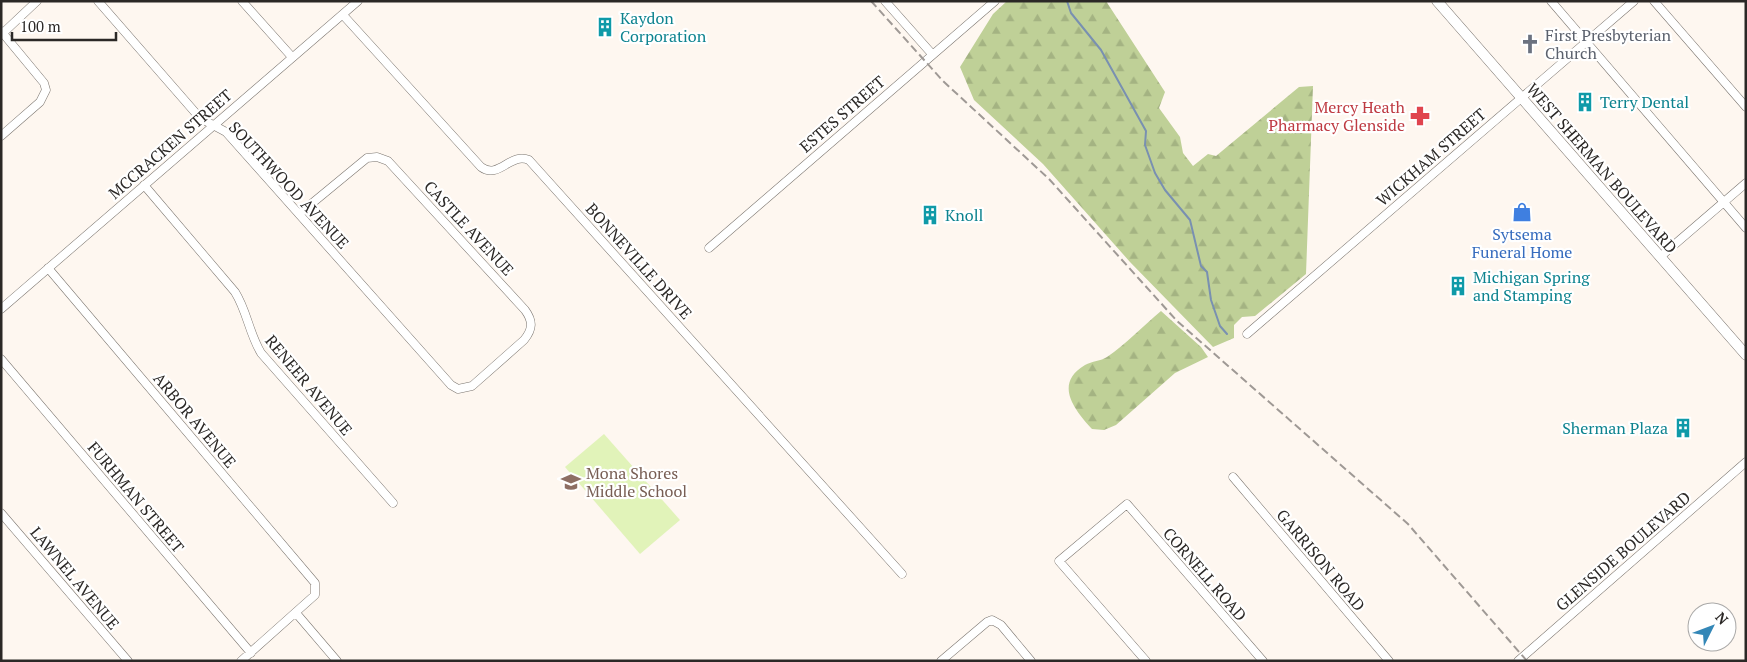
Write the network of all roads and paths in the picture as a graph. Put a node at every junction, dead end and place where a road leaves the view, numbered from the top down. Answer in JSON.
{"nodes":[{"id":1,"x":37,"y":1,"type":"edge"},
{"id":2,"x":98,"y":1,"type":"edge"},
{"id":3,"x":242,"y":1,"type":"edge"},
{"id":4,"x":358,"y":1,"type":"edge"},
{"id":5,"x":886,"y":1,"type":"edge"},
{"id":6,"x":994,"y":1,"type":"edge"},
{"id":7,"x":1437,"y":1,"type":"edge"},
{"id":8,"x":1551,"y":1,"type":"edge"},
{"id":9,"x":1634,"y":1,"type":"edge"},
{"id":10,"x":1654,"y":1,"type":"edge"},
{"id":11,"x":343,"y":15,"type":"junction"},
{"id":12,"x":2,"y":32,"type":"edge"},
{"id":13,"x":1586,"y":42,"type":"junction"},
{"id":14,"x":932,"y":54,"type":"junction"},
{"id":15,"x":292,"y":57,"type":"junction"},
{"id":16,"x":1521,"y":99,"type":"junction"},
{"id":17,"x":1746,"y":107,"type":"edge"},
{"id":18,"x":213,"y":125,"type":"junction"},
{"id":19,"x":1,"y":136,"type":"edge"},
{"id":20,"x":1746,"y":183,"type":"edge"},
{"id":21,"x":144,"y":185,"type":"junction"},
{"id":22,"x":1724,"y":202,"type":"junction"},
{"id":23,"x":299,"y":214,"type":"junction"},
{"id":24,"x":1746,"y":228,"type":"edge"},
{"id":25,"x":708,"y":248,"type":"dead end"},
{"id":26,"x":1660,"y":257,"type":"junction"},
{"id":27,"x":48,"y":268,"type":"junction"},
{"id":28,"x":1,"y":309,"type":"edge"},
{"id":29,"x":1247,"y":334,"type":"dead end"},
{"id":30,"x":1746,"y":355,"type":"edge"},
{"id":31,"x":1,"y":359,"type":"edge"},
{"id":32,"x":458,"y":389,"type":"joint"},
{"id":33,"x":1746,"y":462,"type":"edge"},
{"id":34,"x":1233,"y":476,"type":"dead end"},
{"id":35,"x":393,"y":503,"type":"dead end"},
{"id":36,"x":1,"y":512,"type":"edge"},
{"id":37,"x":902,"y":574,"type":"dead end"},
{"id":38,"x":296,"y":613,"type":"junction"},
{"id":39,"x":251,"y":653,"type":"junction"},
{"id":40,"x":128,"y":661,"type":"edge"},
{"id":41,"x":242,"y":661,"type":"edge"},
{"id":42,"x":337,"y":661,"type":"edge"},
{"id":43,"x":941,"y":661,"type":"edge"},
{"id":44,"x":1031,"y":661,"type":"edge"},
{"id":45,"x":1146,"y":661,"type":"edge"},
{"id":46,"x":1263,"y":661,"type":"edge"},
{"id":47,"x":1389,"y":661,"type":"edge"},
{"id":48,"x":1518,"y":661,"type":"edge"}],
"edges":[{"from":1,"to":12,"type":"street"},
{"from":2,"to":18,"type":"street","name":"SOUTHWOOD AVENUE"},
{"from":3,"to":15,"type":"street"},
{"from":4,"to":11,"type":"street","name":"MCCRACKEN STREET"},
{"from":5,"to":14,"type":"street"},
{"from":6,"to":14,"type":"street","name":"ESTES STREET"},
{"from":7,"to":16,"type":"main road","name":"WEST SHERMAN BOULEVARD"},
{"from":8,"to":13,"type":"street"},
{"from":9,"to":13,"type":"street","name":"WICKHAM STREET"},
{"from":10,"to":17,"type":"street"},
{"from":11,"to":15,"type":"street","name":"MCCRACKEN STREET"},
{"from":11,"to":37,"type":"street","name":"BONNEVILLE DRIVE"},
{"from":12,"to":19,"type":"street"},
{"from":13,"to":16,"type":"street","name":"WICKHAM STREET"},
{"from":13,"to":22,"type":"street"},
{"from":14,"to":25,"type":"street","name":"ESTES STREET"},
{"from":15,"to":18,"type":"street","name":"MCCRACKEN STREET"},
{"from":16,"to":26,"type":"main road","name":"WEST SHERMAN BOULEVARD"},
{"from":16,"to":29,"type":"street","name":"WICKHAM STREET"},
{"from":18,"to":21,"type":"street","name":"MCCRACKEN STREET"},
{"from":18,"to":23,"type":"street","name":"SOUTHWOOD AVENUE"},
{"from":20,"to":22,"type":"street"},
{"from":21,"to":27,"type":"street","name":"MCCRACKEN STREET"},
{"from":21,"to":35,"type":"street","name":"RENEER AVENUE"},
{"from":22,"to":24,"type":"street"},
{"from":22,"to":26,"type":"street"},
{"from":23,"to":32,"type":"street","name":"SOUTHWOOD AVENUE"},
{"from":23,"to":32,"type":"street","name":"CASTLE AVENUE"},
{"from":26,"to":30,"type":"main road","name":"WEST SHERMAN BOULEVARD"},
{"from":27,"to":28,"type":"street","name":"MCCRACKEN STREET"},
{"from":27,"to":38,"type":"street","name":"ARBOR AVENUE"},
{"from":31,"to":39,"type":"street","name":"FURHMAN STREET"},
{"from":33,"to":48,"type":"street","name":"GLENSIDE BOULEVARD"},
{"from":34,"to":47,"type":"street","name":"GARRISON ROAD"},
{"from":36,"to":40,"type":"street","name":"LAWNEL AVENUE"},
{"from":38,"to":39,"type":"street"},
{"from":38,"to":42,"type":"street"},
{"from":39,"to":41,"type":"street"},
{"from":43,"to":44,"type":"street"},
{"from":45,"to":46,"type":"street","name":"CORNELL ROAD"}]}
